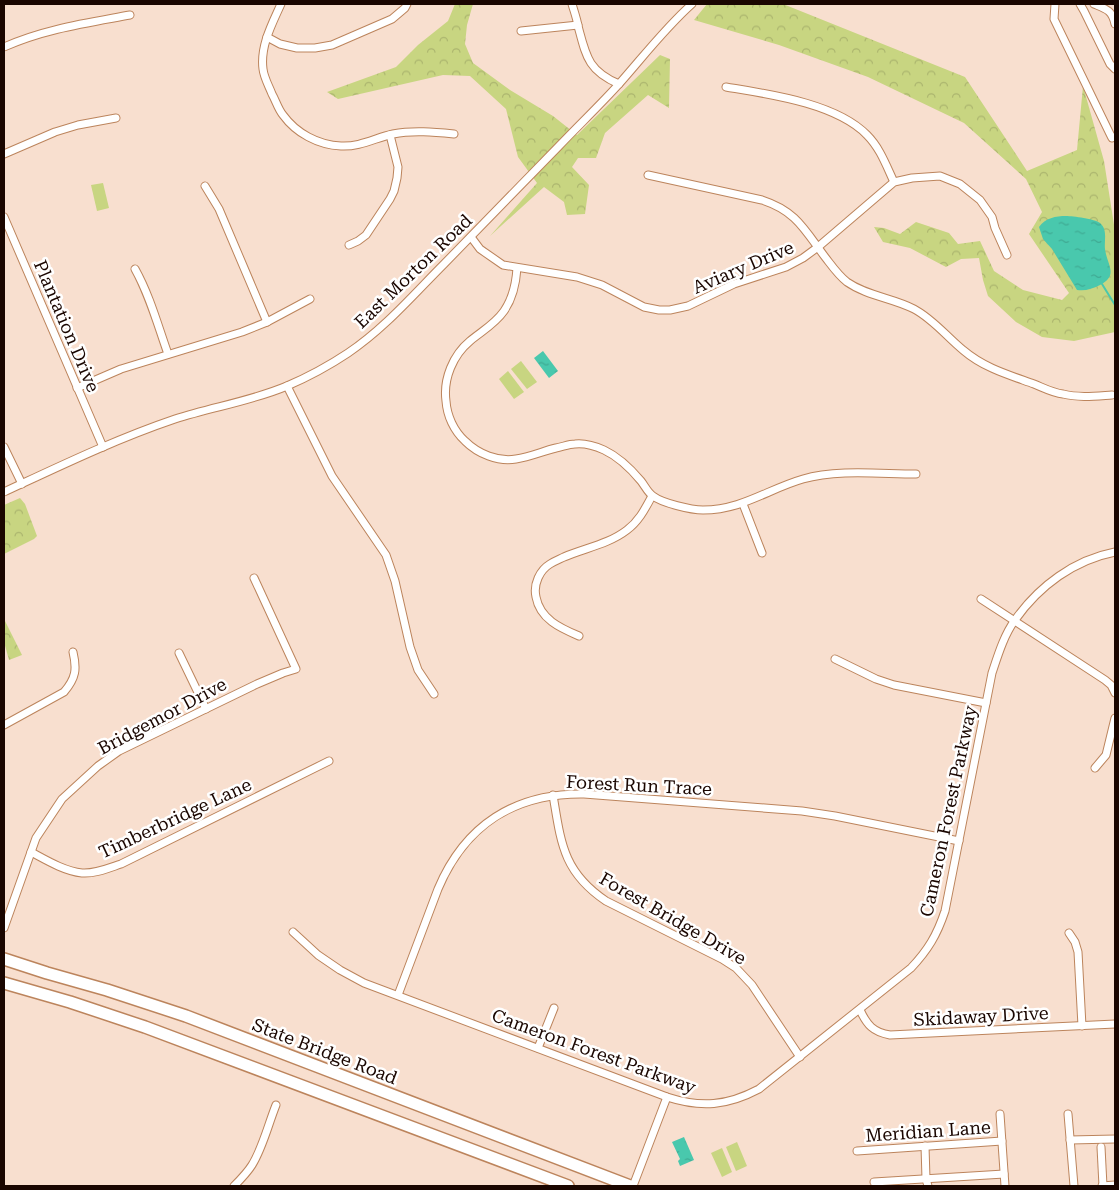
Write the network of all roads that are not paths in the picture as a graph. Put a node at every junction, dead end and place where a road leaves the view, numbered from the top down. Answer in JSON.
{"nodes":[{"id":1,"x":280,"y":4,"type":"edge"},
{"id":2,"x":407,"y":4,"type":"edge"},
{"id":3,"x":572,"y":4,"type":"edge"},
{"id":4,"x":692,"y":4,"type":"edge"},
{"id":5,"x":1055,"y":4,"type":"edge"},
{"id":6,"x":1080,"y":4,"type":"edge"},
{"id":7,"x":1094,"y":4,"type":"edge"},
{"id":8,"x":130,"y":16,"type":"dead end"},
{"id":9,"x":1115,"y":24,"type":"edge"},
{"id":10,"x":578,"y":25,"type":"junction"},
{"id":11,"x":521,"y":31,"type":"dead end"},
{"id":12,"x":267,"y":37,"type":"junction"},
{"id":13,"x":4,"y":47,"type":"edge"},
{"id":14,"x":1115,"y":69,"type":"edge"},
{"id":15,"x":619,"y":84,"type":"junction"},
{"id":16,"x":726,"y":87,"type":"dead end"},
{"id":17,"x":116,"y":118,"type":"dead end"},
{"id":18,"x":390,"y":134,"type":"junction"},
{"id":19,"x":454,"y":134,"type":"dead end"},
{"id":20,"x":1115,"y":138,"type":"edge"},
{"id":21,"x":4,"y":154,"type":"edge"},
{"id":22,"x":648,"y":175,"type":"dead end"},
{"id":23,"x":894,"y":182,"type":"junction"},
{"id":24,"x":205,"y":186,"type":"dead end"},
{"id":25,"x":4,"y":217,"type":"edge"},
{"id":26,"x":471,"y":237,"type":"junction"},
{"id":27,"x":349,"y":245,"type":"dead end"},
{"id":28,"x":818,"y":247,"type":"junction"},
{"id":29,"x":1007,"y":255,"type":"dead end"},
{"id":30,"x":517,"y":268,"type":"junction"},
{"id":31,"x":135,"y":269,"type":"dead end"},
{"id":32,"x":310,"y":299,"type":"dead end"},
{"id":33,"x":267,"y":322,"type":"junction"},
{"id":34,"x":168,"y":354,"type":"junction"},
{"id":35,"x":288,"y":386,"type":"junction"},
{"id":36,"x":77,"y":388,"type":"junction"},
{"id":37,"x":1112,"y":395,"type":"dead end"},
{"id":38,"x":103,"y":446,"type":"junction"},
{"id":39,"x":4,"y":447,"type":"edge"},
{"id":40,"x":916,"y":474,"type":"dead end"},
{"id":41,"x":22,"y":484,"type":"junction"},
{"id":42,"x":4,"y":492,"type":"edge"},
{"id":43,"x":652,"y":496,"type":"junction"},
{"id":44,"x":743,"y":504,"type":"junction"},
{"id":45,"x":1115,"y":552,"type":"edge"},
{"id":46,"x":762,"y":553,"type":"dead end"},
{"id":47,"x":254,"y":578,"type":"dead end"},
{"id":48,"x":981,"y":598,"type":"dead end"},
{"id":49,"x":1014,"y":620,"type":"junction"},
{"id":50,"x":579,"y":636,"type":"dead end"},
{"id":51,"x":73,"y":652,"type":"dead end"},
{"id":52,"x":179,"y":653,"type":"dead end"},
{"id":53,"x":835,"y":659,"type":"dead end"},
{"id":54,"x":1115,"y":693,"type":"edge"},
{"id":55,"x":434,"y":694,"type":"dead end"},
{"id":56,"x":986,"y":703,"type":"junction"},
{"id":57,"x":206,"y":709,"type":"junction"},
{"id":58,"x":1115,"y":718,"type":"edge"},
{"id":59,"x":4,"y":725,"type":"edge"},
{"id":60,"x":329,"y":761,"type":"dead end"},
{"id":61,"x":1095,"y":768,"type":"dead end"},
{"id":62,"x":553,"y":795,"type":"junction"},
{"id":63,"x":959,"y":841,"type":"junction"},
{"id":64,"x":30,"y":852,"type":"junction"},
{"id":65,"x":435,"y":872,"type":"dead end"},
{"id":66,"x":444,"y":875,"type":"junction"},
{"id":67,"x":4,"y":928,"type":"edge"},
{"id":68,"x":293,"y":932,"type":"dead end"},
{"id":69,"x":1069,"y":933,"type":"dead end"},
{"id":70,"x":4,"y":959,"type":"edge"},
{"id":71,"x":4,"y":983,"type":"edge"},
{"id":72,"x":398,"y":995,"type":"junction"},
{"id":73,"x":554,"y":1008,"type":"dead end"},
{"id":74,"x":860,"y":1010,"type":"junction"},
{"id":75,"x":1115,"y":1024,"type":"edge"},
{"id":76,"x":1082,"y":1026,"type":"junction"},
{"id":77,"x":538,"y":1048,"type":"junction"},
{"id":78,"x":800,"y":1057,"type":"junction"},
{"id":79,"x":667,"y":1097,"type":"junction"},
{"id":80,"x":276,"y":1106,"type":"dead end"},
{"id":81,"x":1000,"y":1114,"type":"dead end"},
{"id":82,"x":1068,"y":1114,"type":"dead end"},
{"id":83,"x":1115,"y":1139,"type":"edge"},
{"id":84,"x":1070,"y":1140,"type":"junction"},
{"id":85,"x":1002,"y":1141,"type":"junction"},
{"id":86,"x":926,"y":1146,"type":"junction"},
{"id":87,"x":1101,"y":1147,"type":"dead end"},
{"id":88,"x":857,"y":1151,"type":"dead end"},
{"id":89,"x":1004,"y":1174,"type":"junction"},
{"id":90,"x":874,"y":1182,"type":"dead end"},
{"id":91,"x":927,"y":1183,"type":"edge"},
{"id":92,"x":563,"y":1185,"type":"edge"},
{"id":93,"x":1115,"y":1185,"type":"edge"},
{"id":94,"x":234,"y":1186,"type":"edge"},
{"id":95,"x":632,"y":1186,"type":"edge"},
{"id":96,"x":1005,"y":1186,"type":"edge"},
{"id":97,"x":1074,"y":1186,"type":"edge"},
{"id":98,"x":1102,"y":1186,"type":"edge"}],
"edges":[{"from":1,"to":12,"type":"street"},
{"from":2,"to":12,"type":"street"},
{"from":3,"to":10,"type":"street"},
{"from":4,"to":15,"type":"street","name":"East Morton Road"},
{"from":5,"to":20,"type":"street"},
{"from":6,"to":14,"type":"street"},
{"from":7,"to":9,"type":"street"},
{"from":8,"to":13,"type":"street"},
{"from":10,"to":11,"type":"street"},
{"from":10,"to":15,"type":"street"},
{"from":12,"to":18,"type":"street"},
{"from":15,"to":26,"type":"street","name":"East Morton Road"},
{"from":16,"to":23,"type":"street"},
{"from":17,"to":21,"type":"street"},
{"from":18,"to":19,"type":"street"},
{"from":18,"to":27,"type":"street"},
{"from":22,"to":28,"type":"street"},
{"from":23,"to":28,"type":"street","name":"Aviary Drive"},
{"from":23,"to":29,"type":"street"},
{"from":24,"to":33,"type":"street"},
{"from":25,"to":36,"type":"street","name":"Plantation Drive"},
{"from":26,"to":30,"type":"street","name":"Aviary Drive"},
{"from":26,"to":35,"type":"street","name":"East Morton Road"},
{"from":28,"to":30,"type":"street","name":"Aviary Drive"},
{"from":28,"to":37,"type":"street"},
{"from":30,"to":43,"type":"street"},
{"from":31,"to":34,"type":"street"},
{"from":32,"to":33,"type":"street"},
{"from":33,"to":34,"type":"street"},
{"from":34,"to":36,"type":"street"},
{"from":35,"to":38,"type":"street","name":"East Morton Road"},
{"from":35,"to":55,"type":"street"},
{"from":36,"to":38,"type":"street","name":"Plantation Drive"},
{"from":38,"to":41,"type":"street","name":"East Morton Road"},
{"from":39,"to":41,"type":"street"},
{"from":40,"to":44,"type":"street"},
{"from":41,"to":42,"type":"street","name":"East Morton Road"},
{"from":43,"to":44,"type":"street"},
{"from":43,"to":50,"type":"street"},
{"from":44,"to":46,"type":"street"},
{"from":45,"to":49,"type":"street","name":"Cameron Forest Parkway"},
{"from":47,"to":57,"type":"street","name":"Bridgemor Drive"},
{"from":48,"to":49,"type":"street"},
{"from":49,"to":54,"type":"street"},
{"from":49,"to":56,"type":"street","name":"Cameron Forest Parkway"},
{"from":51,"to":59,"type":"street"},
{"from":52,"to":57,"type":"street"},
{"from":53,"to":56,"type":"street"},
{"from":56,"to":63,"type":"street","name":"Cameron Forest Parkway"},
{"from":57,"to":64,"type":"street","name":"Bridgemor Drive"},
{"from":58,"to":61,"type":"street"},
{"from":60,"to":64,"type":"street","name":"Timberbridge Lane"},
{"from":62,"to":63,"type":"street","name":"Forest Run Trace"},
{"from":62,"to":66,"type":"street","name":"Forest Run Trace"},
{"from":62,"to":78,"type":"street","name":"Forest Bridge Drive"},
{"from":63,"to":74,"type":"street","name":"Cameron Forest Parkway"},
{"from":64,"to":67,"type":"street","name":"Bridgemor Drive"},
{"from":65,"to":66,"type":"street"},
{"from":66,"to":72,"type":"street","name":"Forest Run Trace"},
{"from":68,"to":72,"type":"street","name":"Cameron Forest Parkway"},
{"from":69,"to":76,"type":"street"},
{"from":70,"to":95,"type":"highway","name":"State Bridge Road"},
{"from":71,"to":92,"type":"highway"},
{"from":72,"to":77,"type":"street","name":"Cameron Forest Parkway"},
{"from":73,"to":77,"type":"street"},
{"from":74,"to":76,"type":"street","name":"Skidaway Drive"},
{"from":74,"to":78,"type":"street","name":"Cameron Forest Parkway"},
{"from":75,"to":76,"type":"street","name":"Skidaway Drive"},
{"from":77,"to":79,"type":"street","name":"Cameron Forest Parkway"},
{"from":78,"to":79,"type":"street","name":"Cameron Forest Parkway"},
{"from":79,"to":95,"type":"street"},
{"from":80,"to":94,"type":"street"},
{"from":81,"to":85,"type":"street"},
{"from":82,"to":84,"type":"street"},
{"from":83,"to":84,"type":"street"},
{"from":84,"to":97,"type":"street"},
{"from":85,"to":86,"type":"street","name":"Meridian Lane"},
{"from":85,"to":89,"type":"street"},
{"from":86,"to":88,"type":"street","name":"Meridian Lane"},
{"from":86,"to":91,"type":"street"},
{"from":87,"to":98,"type":"street"},
{"from":89,"to":91,"type":"street"},
{"from":89,"to":96,"type":"street"},
{"from":90,"to":91,"type":"street"},
{"from":93,"to":98,"type":"street"}]}
